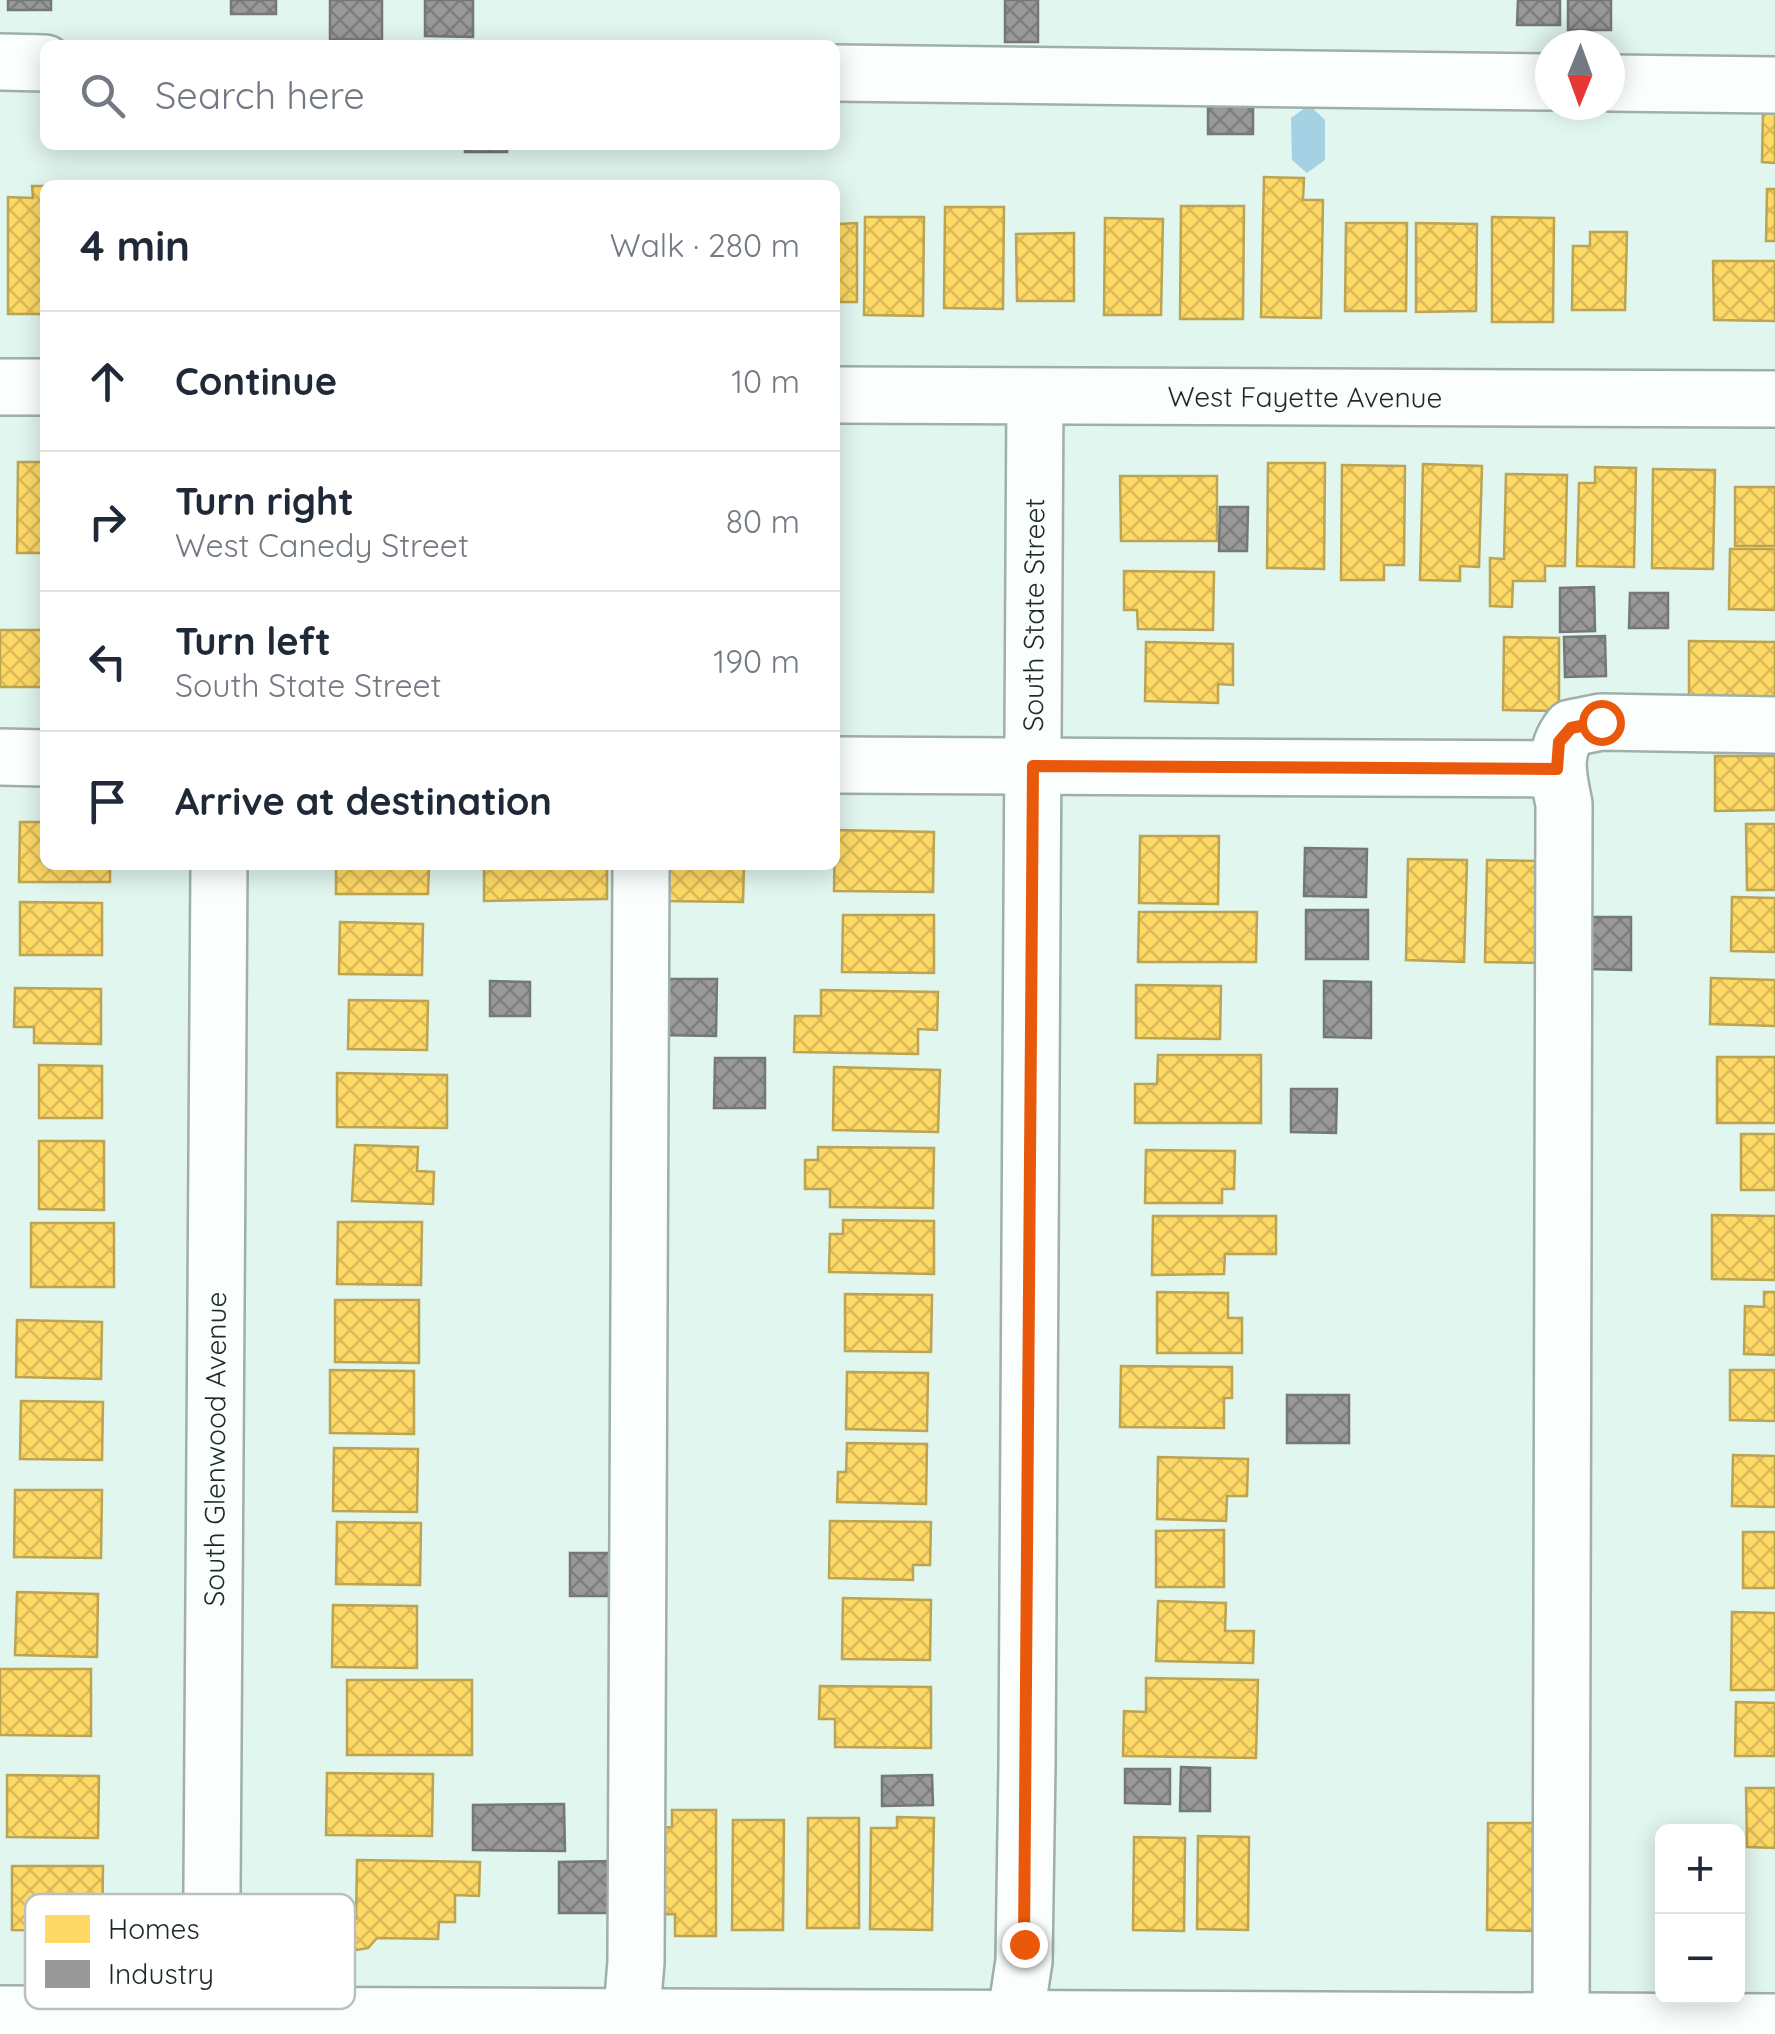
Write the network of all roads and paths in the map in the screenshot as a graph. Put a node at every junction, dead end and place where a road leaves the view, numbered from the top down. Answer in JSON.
{"nodes":[{"id":1,"x":0,"y":62,"type":"edge"},
{"id":2,"x":40,"y":63,"type":"edge"},
{"id":3,"x":840,"y":73,"type":"edge"},
{"id":4,"x":1535,"y":82,"type":"edge"},
{"id":5,"x":1625,"y":83,"type":"edge"},
{"id":6,"x":1775,"y":85,"type":"edge"},
{"id":7,"x":0,"y":387,"type":"edge"},
{"id":8,"x":40,"y":387,"type":"edge"},
{"id":9,"x":840,"y":395,"type":"edge"},
{"id":10,"x":1035,"y":397,"type":"junction"},
{"id":11,"x":1775,"y":400,"type":"edge"},
{"id":12,"x":1775,"y":725,"type":"edge"},
{"id":13,"x":0,"y":758,"type":"edge"},
{"id":14,"x":40,"y":758,"type":"edge"},
{"id":15,"x":840,"y":765,"type":"edge"},
{"id":16,"x":1033,"y":766,"type":"junction"},
{"id":17,"x":1557,"y":769,"type":"junction"},
{"id":18,"x":219,"y":870,"type":"edge"},
{"id":19,"x":640,"y":870,"type":"edge"},
{"id":20,"x":212,"y":1894,"type":"edge"},
{"id":21,"x":0,"y":2014,"type":"edge"},
{"id":22,"x":1561,"y":2021,"type":"junction"},
{"id":23,"x":1775,"y":2022,"type":"edge"},
{"id":24,"x":211,"y":2025,"type":"edge"},
{"id":25,"x":630,"y":2026,"type":"edge"},
{"id":26,"x":1014,"y":2026,"type":"edge"}],
"edges":[{"from":1,"to":2,"type":"street"},
{"from":3,"to":4,"type":"street"},
{"from":5,"to":6,"type":"street"},
{"from":7,"to":8,"type":"street"},
{"from":9,"to":10,"type":"street","name":"West Fayette Avenue"},
{"from":10,"to":11,"type":"street","name":"West Fayette Avenue"},
{"from":10,"to":16,"type":"street","name":"South State Street"},
{"from":12,"to":17,"type":"street"},
{"from":13,"to":14,"type":"street"},
{"from":15,"to":16,"type":"street"},
{"from":16,"to":17,"type":"street"},
{"from":16,"to":26,"type":"street","name":"South State Street"},
{"from":17,"to":22,"type":"street"},
{"from":18,"to":20,"type":"street","name":"South Glenwood Avenue"},
{"from":19,"to":25,"type":"street"},
{"from":21,"to":24,"type":"street"},
{"from":22,"to":23,"type":"street"},
{"from":22,"to":26,"type":"street"},
{"from":24,"to":25,"type":"street"},
{"from":25,"to":26,"type":"street"}]}
